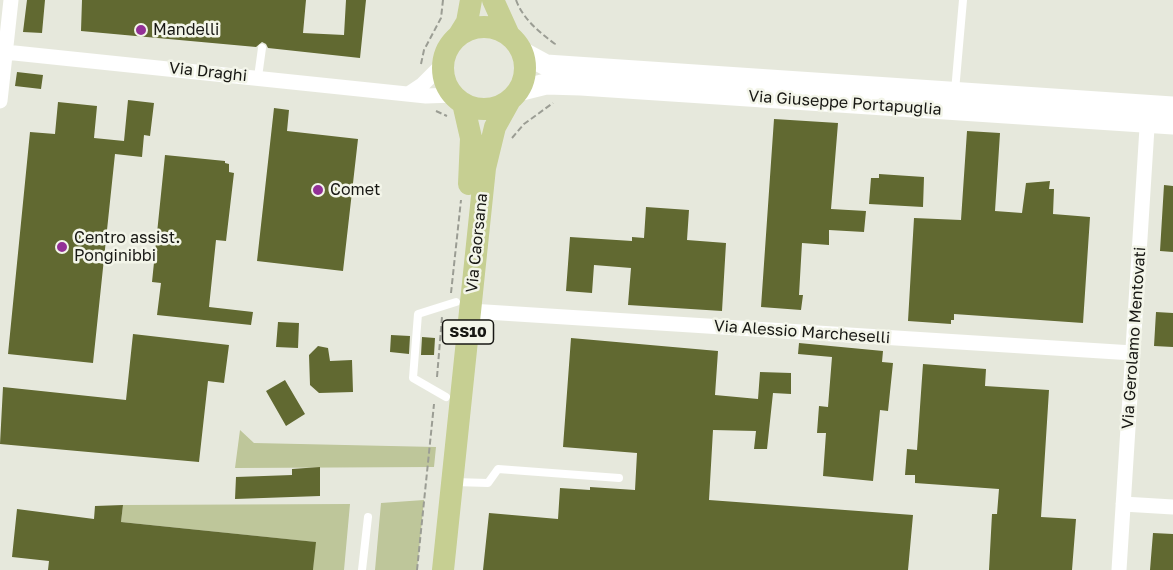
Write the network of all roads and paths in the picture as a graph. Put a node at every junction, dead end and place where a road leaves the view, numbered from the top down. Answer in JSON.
{"nodes":[{"id":1,"x":11,"y":0,"type":"edge"},
{"id":2,"x":443,"y":0,"type":"edge"},
{"id":3,"x":471,"y":0,"type":"edge"},
{"id":4,"x":493,"y":0,"type":"edge"},
{"id":5,"x":516,"y":0,"type":"edge"},
{"id":6,"x":963,"y":0,"type":"edge"},
{"id":7,"x":508,"y":33,"type":"junction"},
{"id":8,"x":459,"y":35,"type":"junction"},
{"id":9,"x":555,"y":44,"type":"dead end"},
{"id":10,"x":262,"y":48,"type":"dead end"},
{"id":11,"x":522,"y":52,"type":"junction"},
{"id":12,"x":3,"y":60,"type":"edge"},
{"id":13,"x":443,"y":64,"type":"junction"},
{"id":14,"x":258,"y":77,"type":"junction"},
{"id":15,"x":420,"y":91,"type":"junction"},
{"id":16,"x":955,"y":92,"type":"junction"},
{"id":17,"x":514,"y":95,"type":"junction"},
{"id":18,"x":0,"y":101,"type":"edge"},
{"id":19,"x":456,"y":105,"type":"junction"},
{"id":20,"x":1173,"y":107,"type":"edge"},
{"id":21,"x":1148,"y":114,"type":"junction"},
{"id":22,"x":1173,"y":124,"type":"edge"},
{"id":23,"x":461,"y":194,"type":"dead end"},
{"id":24,"x":459,"y":306,"type":"junction"},
{"id":25,"x":1133,"y":353,"type":"junction"},
{"id":26,"x":440,"y":394,"type":"junction"},
{"id":27,"x":620,"y":478,"type":"dead end"},
{"id":28,"x":453,"y":482,"type":"junction"},
{"id":29,"x":1123,"y":504,"type":"junction"},
{"id":30,"x":1173,"y":507,"type":"edge"},
{"id":31,"x":368,"y":518,"type":"dead end"},
{"id":32,"x":362,"y":570,"type":"edge"},
{"id":33,"x":417,"y":570,"type":"edge"},
{"id":34,"x":429,"y":570,"type":"edge"},
{"id":35,"x":443,"y":570,"type":"edge"},
{"id":36,"x":1119,"y":570,"type":"edge"}],
"edges":[{"from":1,"to":12,"type":"street"},
{"from":2,"to":15,"type":"path"},
{"from":3,"to":8,"type":"main road"},
{"from":4,"to":7,"type":"main road"},
{"from":5,"to":9,"type":"path"},
{"from":6,"to":16,"type":"lane"},
{"from":7,"to":8,"type":"main road"},
{"from":7,"to":11,"type":"main road"},
{"from":8,"to":13,"type":"main road"},
{"from":10,"to":14,"type":"lane"},
{"from":11,"to":16,"type":"main road","name":"Via Giuseppe Portapuglia"},
{"from":11,"to":17,"type":"main road","number":"SS10"},
{"from":12,"to":14,"type":"street","name":"Via Draghi"},
{"from":12,"to":18,"type":"street"},
{"from":13,"to":15,"type":"street"},
{"from":13,"to":19,"type":"main road","number":"SS10"},
{"from":14,"to":15,"type":"street","name":"Via Draghi"},
{"from":15,"to":19,"type":"street","name":"Via Draghi"},
{"from":15,"to":19,"type":"path"},
{"from":16,"to":21,"type":"main road","name":"Via Giuseppe Portapuglia"},
{"from":17,"to":19,"type":"main road"},
{"from":17,"to":21,"type":"main road","name":"Via Giuseppe Portapuglia"},
{"from":17,"to":24,"type":"main road","name":"Via Caorsana","number":"SS10"},
{"from":19,"to":24,"type":"main road","name":"Via Caorsana","number":"SS10"},
{"from":20,"to":21,"type":"main road","name":"Via Giuseppe Portapuglia"},
{"from":21,"to":22,"type":"main road","name":"Via Giuseppe Portapuglia"},
{"from":21,"to":25,"type":"street","name":"Via Gerolamo Mentovati"},
{"from":23,"to":24,"type":"path"},
{"from":24,"to":25,"type":"street","name":"Via Alessio Marcheselli"},
{"from":24,"to":26,"type":"main road","name":"Via Caorsana","number":"SS10"},
{"from":24,"to":26,"type":"path"},
{"from":24,"to":26,"type":"lane"},
{"from":24,"to":28,"type":"main road","name":"Via Caorsana","number":"SS10"},
{"from":25,"to":29,"type":"street","name":"Via Gerolamo Mentovati"},
{"from":26,"to":33,"type":"path"},
{"from":26,"to":34,"type":"main road","name":"Via Caorsana","number":"SS10"},
{"from":27,"to":28,"type":"lane"},
{"from":28,"to":35,"type":"main road","name":"Via Caorsana","number":"SS10"},
{"from":29,"to":30,"type":"street"},
{"from":29,"to":36,"type":"street","name":"Via Gerolamo Mentovati"},
{"from":31,"to":32,"type":"lane"}]}
